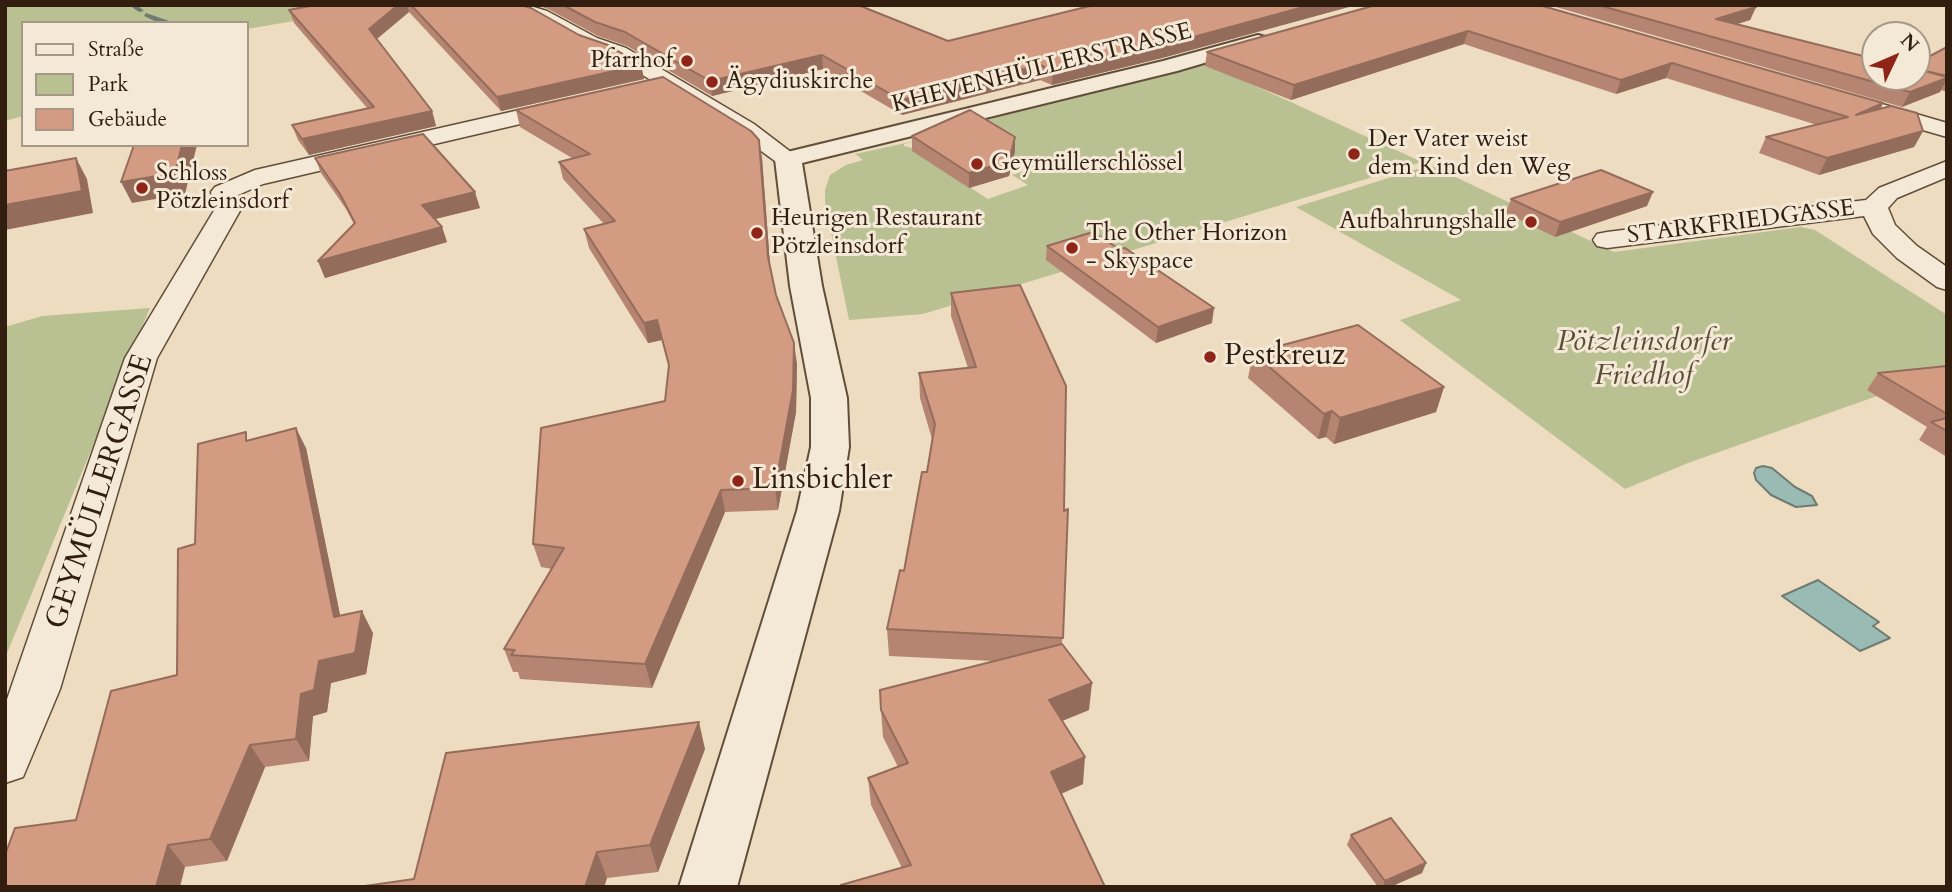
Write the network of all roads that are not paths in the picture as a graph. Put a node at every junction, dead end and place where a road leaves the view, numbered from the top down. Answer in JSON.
{"nodes":[{"id":1,"x":507,"y":5,"type":"edge"},
{"id":2,"x":1285,"y":34,"type":"edge"},
{"id":3,"x":671,"y":82,"type":"junction"},
{"id":4,"x":634,"y":91,"type":"edge"},
{"id":5,"x":595,"y":100,"type":"edge"},
{"id":6,"x":1858,"y":104,"type":"edge"},
{"id":7,"x":1947,"y":130,"type":"edge"},
{"id":8,"x":788,"y":159,"type":"junction"},
{"id":9,"x":1947,"y":168,"type":"edge"},
{"id":10,"x":1874,"y":208,"type":"junction"},
{"id":11,"x":1607,"y":240,"type":"dead end"},
{"id":12,"x":1947,"y":281,"type":"edge"},
{"id":13,"x":5,"y":762,"type":"edge"},
{"id":14,"x":708,"y":887,"type":"edge"}],
"edges":[{"from":1,"to":3,"type":"street"},
{"from":2,"to":8,"type":"street","name":"KHEVENHÜLLERSTRASSE"},
{"from":3,"to":4,"type":"street"},
{"from":3,"to":8,"type":"street"},
{"from":5,"to":13,"type":"street","name":"GEYMÜLLERGASSE"},
{"from":6,"to":7,"type":"street"},
{"from":8,"to":14,"type":"street"},
{"from":9,"to":10,"type":"street","name":"STARKFRIEDGASSE"},
{"from":10,"to":11,"type":"street","name":"STARKFRIEDGASSE"},
{"from":10,"to":12,"type":"street","name":"STARKFRIEDGASSE"}]}
